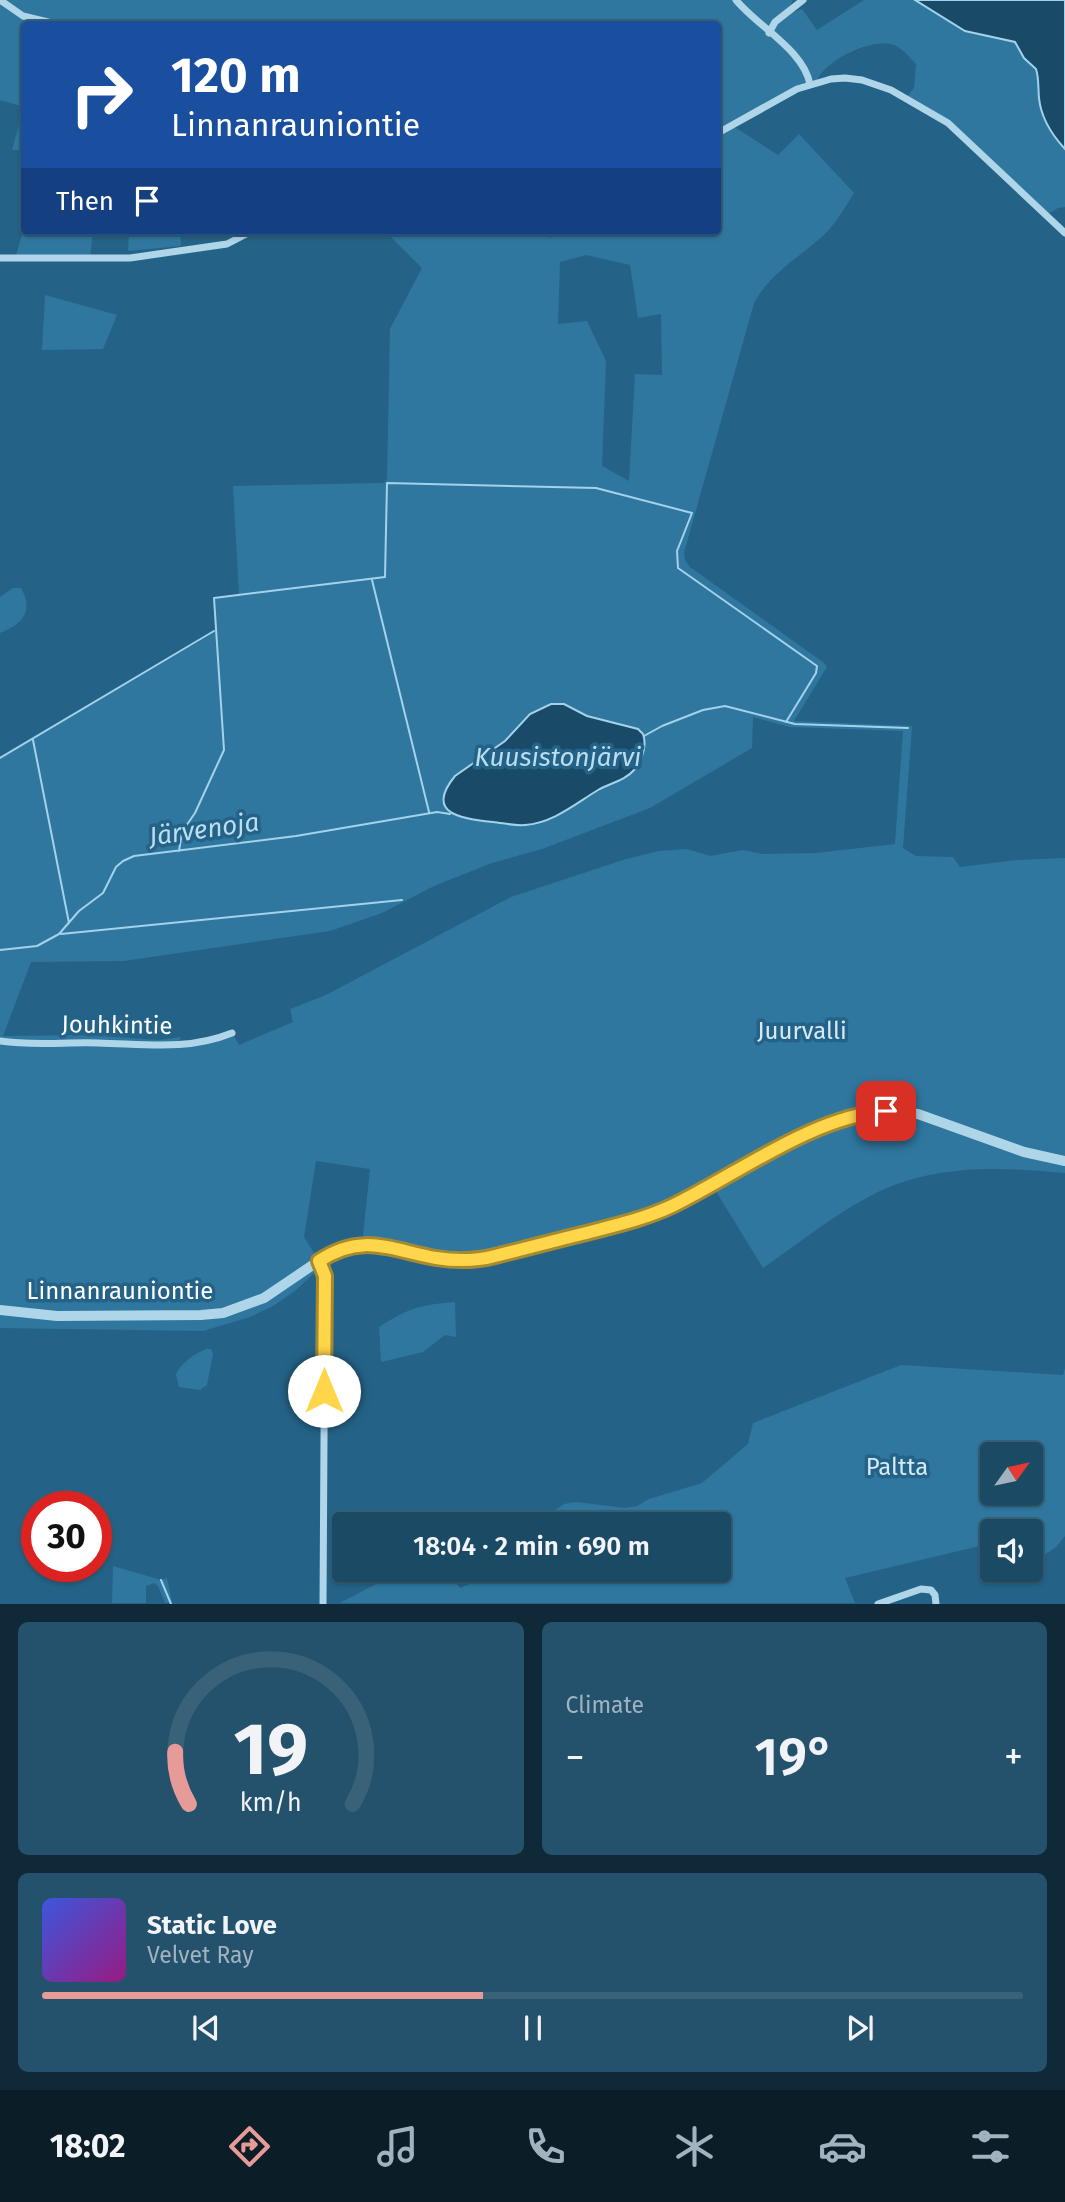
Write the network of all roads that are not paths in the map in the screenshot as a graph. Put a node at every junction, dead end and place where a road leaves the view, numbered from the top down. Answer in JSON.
{"nodes":[{"id":1,"x":0,"y":0,"type":"edge"},
{"id":2,"x":736,"y":0,"type":"edge"},
{"id":3,"x":803,"y":0,"type":"edge"},
{"id":4,"x":44,"y":21,"type":"edge"},
{"id":5,"x":769,"y":33,"type":"junction"},
{"id":6,"x":810,"y":85,"type":"junction"},
{"id":7,"x":721,"y":131,"type":"edge"},
{"id":8,"x":1065,"y":233,"type":"edge"},
{"id":9,"x":245,"y":235,"type":"edge"},
{"id":10,"x":0,"y":258,"type":"edge"},
{"id":11,"x":232,"y":1033,"type":"dead end"},
{"id":12,"x":0,"y":1041,"type":"edge"},
{"id":13,"x":1065,"y":1160,"type":"edge"},
{"id":14,"x":319,"y":1261,"type":"junction"},
{"id":15,"x":0,"y":1310,"type":"edge"},
{"id":16,"x":323,"y":1604,"type":"edge"},
{"id":17,"x":878,"y":1604,"type":"edge"},
{"id":18,"x":936,"y":1604,"type":"edge"}],
"edges":[{"from":1,"to":4,"type":"street"},
{"from":2,"to":5,"type":"street"},
{"from":3,"to":5,"type":"street"},
{"from":5,"to":6,"type":"street"},
{"from":6,"to":7,"type":"street"},
{"from":6,"to":8,"type":"street"},
{"from":9,"to":10,"type":"street"},
{"from":11,"to":12,"type":"street","name":"Jouhkintie"},
{"from":13,"to":14,"type":"street","name":"Linnanrauniontie"},
{"from":14,"to":15,"type":"street","name":"Linnanrauniontie"},
{"from":14,"to":16,"type":"street"},
{"from":17,"to":18,"type":"street"}]}
